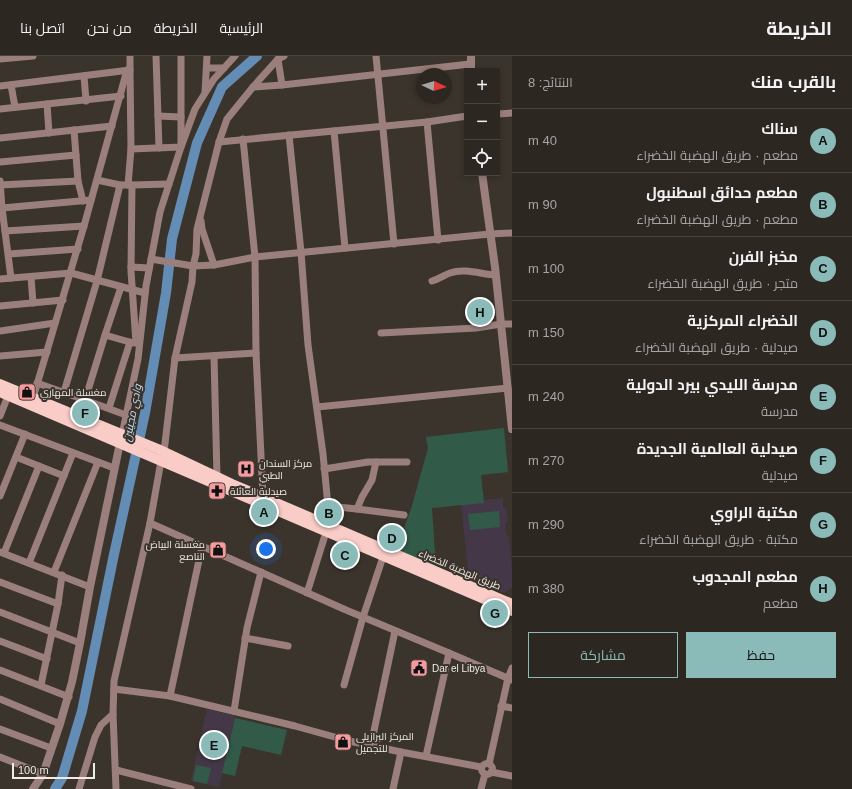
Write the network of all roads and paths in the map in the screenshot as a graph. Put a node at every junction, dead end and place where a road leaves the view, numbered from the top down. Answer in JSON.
{"nodes":[{"id":1,"x":33,"y":56,"type":"edge"},
{"id":2,"x":130,"y":56,"type":"edge"},
{"id":3,"x":156,"y":56,"type":"edge"},
{"id":4,"x":181,"y":56,"type":"edge"},
{"id":5,"x":207,"y":56,"type":"edge"},
{"id":6,"x":234,"y":56,"type":"edge"},
{"id":7,"x":376,"y":56,"type":"edge"},
{"id":8,"x":281,"y":58,"type":"edge"},
{"id":9,"x":0,"y":59,"type":"edge"},
{"id":10,"x":470,"y":64,"type":"edge"},
{"id":11,"x":206,"y":68,"type":"junction"},
{"id":12,"x":224,"y":68,"type":"junction"},
{"id":13,"x":129,"y":70,"type":"junction"},
{"id":14,"x":378,"y":74,"type":"junction"},
{"id":15,"x":84,"y":76,"type":"junction"},
{"id":16,"x":11,"y":84,"type":"junction"},
{"id":17,"x":282,"y":85,"type":"junction"},
{"id":18,"x":0,"y":86,"type":"edge"},
{"id":19,"x":253,"y":87,"type":"junction"},
{"id":20,"x":205,"y":92,"type":"junction"},
{"id":21,"x":121,"y":96,"type":"junction"},
{"id":22,"x":86,"y":101,"type":"junction"},
{"id":23,"x":47,"y":104,"type":"junction"},
{"id":24,"x":15,"y":108,"type":"junction"},
{"id":25,"x":0,"y":109,"type":"edge"},
{"id":26,"x":512,"y":113,"type":"edge"},
{"id":27,"x":500,"y":114,"type":"edge"},
{"id":28,"x":158,"y":116,"type":"junction"},
{"id":29,"x":464,"y":116,"type":"edge"},
{"id":30,"x":181,"y":117,"type":"junction"},
{"id":31,"x":427,"y":122,"type":"junction"},
{"id":32,"x":112,"y":126,"type":"junction"},
{"id":33,"x":383,"y":126,"type":"junction"},
{"id":34,"x":74,"y":130,"type":"junction"},
{"id":35,"x":334,"y":131,"type":"junction"},
{"id":36,"x":49,"y":133,"type":"junction"},
{"id":37,"x":289,"y":135,"type":"junction"},
{"id":38,"x":0,"y":138,"type":"edge"},
{"id":39,"x":243,"y":139,"type":"junction"},
{"id":40,"x":219,"y":142,"type":"junction"},
{"id":41,"x":181,"y":147,"type":"junction"},
{"id":42,"x":159,"y":148,"type":"junction"},
{"id":43,"x":132,"y":149,"type":"junction"},
{"id":44,"x":76,"y":155,"type":"junction"},
{"id":45,"x":0,"y":162,"type":"edge"},
{"id":46,"x":482,"y":176,"type":"edge"},
{"id":47,"x":96,"y":180,"type":"junction"},
{"id":48,"x":0,"y":181,"type":"edge"},
{"id":49,"x":78,"y":181,"type":"junction"},
{"id":50,"x":169,"y":184,"type":"junction"},
{"id":51,"x":120,"y":185,"type":"junction"},
{"id":52,"x":130,"y":185,"type":"junction"},
{"id":53,"x":0,"y":186,"type":"edge"},
{"id":54,"x":91,"y":200,"type":"junction"},
{"id":55,"x":83,"y":201,"type":"junction"},
{"id":56,"x":2,"y":208,"type":"junction"},
{"id":57,"x":200,"y":217,"type":"junction"},
{"id":58,"x":84,"y":226,"type":"junction"},
{"id":59,"x":5,"y":231,"type":"junction"},
{"id":60,"x":512,"y":233,"type":"edge"},
{"id":61,"x":490,"y":234,"type":"junction"},
{"id":62,"x":438,"y":240,"type":"junction"},
{"id":63,"x":394,"y":244,"type":"junction"},
{"id":64,"x":345,"y":248,"type":"junction"},
{"id":65,"x":78,"y":249,"type":"junction"},
{"id":66,"x":301,"y":252,"type":"junction"},
{"id":67,"x":9,"y":254,"type":"junction"},
{"id":68,"x":255,"y":256,"type":"junction"},
{"id":69,"x":151,"y":259,"type":"junction"},
{"id":70,"x":214,"y":265,"type":"junction"},
{"id":71,"x":193,"y":266,"type":"junction"},
{"id":72,"x":131,"y":267,"type":"junction"},
{"id":73,"x":149,"y":268,"type":"junction"},
{"id":74,"x":71,"y":273,"type":"junction"},
{"id":75,"x":495,"y":275,"type":"junction"},
{"id":76,"x":31,"y":277,"type":"junction"},
{"id":77,"x":11,"y":278,"type":"junction"},
{"id":78,"x":0,"y":279,"type":"edge"},
{"id":79,"x":97,"y":281,"type":"junction"},
{"id":80,"x":432,"y":281,"type":"dead end"},
{"id":81,"x":121,"y":288,"type":"junction"},
{"id":82,"x":132,"y":290,"type":"junction"},
{"id":83,"x":145,"y":293,"type":"junction"},
{"id":84,"x":63,"y":300,"type":"junction"},
{"id":85,"x":33,"y":303,"type":"junction"},
{"id":86,"x":0,"y":306,"type":"edge"},
{"id":87,"x":55,"y":323,"type":"junction"},
{"id":88,"x":501,"y":324,"type":"junction"},
{"id":89,"x":512,"y":324,"type":"edge"},
{"id":90,"x":0,"y":331,"type":"edge"},
{"id":91,"x":381,"y":333,"type":"dead end"},
{"id":92,"x":105,"y":335,"type":"junction"},
{"id":93,"x":135,"y":343,"type":"junction"},
{"id":94,"x":47,"y":352,"type":"junction"},
{"id":95,"x":256,"y":353,"type":"junction"},
{"id":96,"x":0,"y":356,"type":"edge"},
{"id":97,"x":214,"y":356,"type":"junction"},
{"id":98,"x":175,"y":358,"type":"junction"},
{"id":99,"x":37,"y":383,"type":"junction"},
{"id":100,"x":0,"y":384,"type":"edge"},
{"id":101,"x":508,"y":388,"type":"junction"},
{"id":102,"x":64,"y":392,"type":"junction"},
{"id":103,"x":4,"y":394,"type":"edge"},
{"id":104,"x":32,"y":398,"type":"junction"},
{"id":105,"x":85,"y":400,"type":"junction"},
{"id":106,"x":317,"y":407,"type":"junction"},
{"id":107,"x":109,"y":408,"type":"junction"},
{"id":108,"x":0,"y":416,"type":"edge"},
{"id":109,"x":126,"y":416,"type":"junction"},
{"id":110,"x":512,"y":419,"type":"edge"},
{"id":111,"x":0,"y":425,"type":"edge"},
{"id":112,"x":512,"y":429,"type":"edge"},
{"id":113,"x":24,"y":434,"type":"junction"},
{"id":114,"x":122,"y":440,"type":"junction"},
{"id":115,"x":73,"y":453,"type":"junction"},
{"id":116,"x":160,"y":455,"type":"junction"},
{"id":117,"x":16,"y":457,"type":"junction"},
{"id":118,"x":98,"y":462,"type":"junction"},
{"id":119,"x":376,"y":462,"type":"junction"},
{"id":120,"x":407,"y":462,"type":"dead end"},
{"id":121,"x":39,"y":466,"type":"junction"},
{"id":122,"x":114,"y":468,"type":"junction"},
{"id":123,"x":324,"y":469,"type":"junction"},
{"id":124,"x":64,"y":476,"type":"junction"},
{"id":125,"x":217,"y":477,"type":"junction"},
{"id":126,"x":230,"y":487,"type":"junction"},
{"id":127,"x":0,"y":496,"type":"edge"},
{"id":128,"x":262,"y":497,"type":"junction"},
{"id":129,"x":328,"y":506,"type":"junction"},
{"id":130,"x":357,"y":509,"type":"junction"},
{"id":131,"x":404,"y":515,"type":"dead end"},
{"id":132,"x":150,"y":523,"type":"junction"},
{"id":133,"x":327,"y":529,"type":"junction"},
{"id":134,"x":202,"y":546,"type":"junction"},
{"id":135,"x":2,"y":552,"type":"edge"},
{"id":136,"x":383,"y":557,"type":"junction"},
{"id":137,"x":29,"y":563,"type":"junction"},
{"id":138,"x":54,"y":572,"type":"junction"},
{"id":139,"x":261,"y":572,"type":"junction"},
{"id":140,"x":62,"y":575,"type":"junction"},
{"id":141,"x":0,"y":582,"type":"edge"},
{"id":142,"x":90,"y":587,"type":"junction"},
{"id":143,"x":308,"y":593,"type":"junction"},
{"id":144,"x":512,"y":596,"type":"edge"},
{"id":145,"x":499,"y":599,"type":"junction"},
{"id":146,"x":58,"y":604,"type":"junction"},
{"id":147,"x":512,"y":604,"type":"edge"},
{"id":148,"x":0,"y":612,"type":"edge"},
{"id":149,"x":512,"y":612,"type":"edge"},
{"id":150,"x":363,"y":617,"type":"junction"},
{"id":151,"x":394,"y":631,"type":"junction"},
{"id":152,"x":52,"y":632,"type":"junction"},
{"id":153,"x":245,"y":638,"type":"junction"},
{"id":154,"x":0,"y":641,"type":"edge"},
{"id":155,"x":80,"y":643,"type":"junction"},
{"id":156,"x":288,"y":646,"type":"dead end"},
{"id":157,"x":449,"y":653,"type":"junction"},
{"id":158,"x":47,"y":659,"type":"junction"},
{"id":159,"x":512,"y":668,"type":"edge"},
{"id":160,"x":0,"y":670,"type":"edge"},
{"id":161,"x":510,"y":679,"type":"edge"},
{"id":162,"x":41,"y":685,"type":"junction"},
{"id":163,"x":344,"y":686,"type":"dead end"},
{"id":164,"x":114,"y":689,"type":"junction"},
{"id":165,"x":170,"y":696,"type":"junction"},
{"id":166,"x":68,"y":697,"type":"junction"},
{"id":167,"x":0,"y":699,"type":"edge"},
{"id":168,"x":501,"y":706,"type":"junction"},
{"id":169,"x":512,"y":708,"type":"edge"},
{"id":170,"x":234,"y":711,"type":"junction"},
{"id":171,"x":113,"y":714,"type":"junction"},
{"id":172,"x":60,"y":724,"type":"junction"},
{"id":173,"x":0,"y":729,"type":"edge"},
{"id":174,"x":371,"y":745,"type":"junction"},
{"id":175,"x":51,"y":748,"type":"junction"},
{"id":176,"x":401,"y":752,"type":"junction"},
{"id":177,"x":426,"y":756,"type":"junction"},
{"id":178,"x":0,"y":757,"type":"edge"},
{"id":179,"x":489,"y":764,"type":"junction"},
{"id":180,"x":482,"y":768,"type":"junction"},
{"id":181,"x":116,"y":770,"type":"junction"},
{"id":182,"x":488,"y":773,"type":"junction"},
{"id":183,"x":42,"y":774,"type":"junction"},
{"id":184,"x":512,"y":776,"type":"edge"},
{"id":185,"x":33,"y":789,"type":"edge"},
{"id":186,"x":79,"y":789,"type":"edge"},
{"id":187,"x":116,"y":789,"type":"edge"},
{"id":188,"x":190,"y":789,"type":"edge"},
{"id":189,"x":393,"y":789,"type":"edge"},
{"id":190,"x":481,"y":789,"type":"edge"}],
"edges":[{"from":1,"to":9,"type":"street"},
{"from":2,"to":13,"type":"street"},
{"from":3,"to":28,"type":"street"},
{"from":4,"to":30,"type":"street"},
{"from":5,"to":11,"type":"street"},
{"from":6,"to":12,"type":"street"},
{"from":7,"to":14,"type":"street"},
{"from":8,"to":17,"type":"street"},
{"from":8,"to":19,"type":"street"},
{"from":10,"to":14,"type":"street"},
{"from":11,"to":12,"type":"street"},
{"from":11,"to":20,"type":"street"},
{"from":12,"to":20,"type":"street"},
{"from":13,"to":15,"type":"street"},
{"from":13,"to":21,"type":"street"},
{"from":13,"to":43,"type":"street"},
{"from":14,"to":17,"type":"street"},
{"from":14,"to":33,"type":"street"},
{"from":15,"to":16,"type":"street"},
{"from":15,"to":22,"type":"street"},
{"from":16,"to":18,"type":"street"},
{"from":16,"to":24,"type":"street"},
{"from":17,"to":19,"type":"street"},
{"from":19,"to":40,"type":"street"},
{"from":20,"to":41,"type":"street"},
{"from":21,"to":22,"type":"street"},
{"from":21,"to":32,"type":"street"},
{"from":22,"to":23,"type":"street"},
{"from":23,"to":24,"type":"street"},
{"from":23,"to":36,"type":"street"},
{"from":24,"to":25,"type":"street"},
{"from":26,"to":27,"type":"street"},
{"from":28,"to":30,"type":"street"},
{"from":28,"to":42,"type":"street"},
{"from":29,"to":31,"type":"street"},
{"from":30,"to":41,"type":"street"},
{"from":31,"to":33,"type":"street"},
{"from":31,"to":62,"type":"street"},
{"from":32,"to":34,"type":"street"},
{"from":32,"to":47,"type":"street"},
{"from":33,"to":35,"type":"street"},
{"from":33,"to":63,"type":"street"},
{"from":34,"to":36,"type":"street"},
{"from":34,"to":44,"type":"street"},
{"from":35,"to":37,"type":"street"},
{"from":35,"to":64,"type":"street"},
{"from":36,"to":38,"type":"street"},
{"from":37,"to":39,"type":"street"},
{"from":37,"to":66,"type":"street"},
{"from":39,"to":40,"type":"street"},
{"from":39,"to":68,"type":"street"},
{"from":40,"to":57,"type":"street"},
{"from":41,"to":42,"type":"street"},
{"from":41,"to":50,"type":"street"},
{"from":42,"to":43,"type":"street"},
{"from":43,"to":52,"type":"street"},
{"from":44,"to":45,"type":"street"},
{"from":44,"to":49,"type":"street"},
{"from":46,"to":61,"type":"street"},
{"from":47,"to":51,"type":"street"},
{"from":47,"to":54,"type":"street"},
{"from":48,"to":53,"type":"street"},
{"from":49,"to":53,"type":"street"},
{"from":49,"to":55,"type":"street"},
{"from":50,"to":52,"type":"street"},
{"from":50,"to":69,"type":"street"},
{"from":51,"to":52,"type":"street"},
{"from":51,"to":79,"type":"street"},
{"from":52,"to":72,"type":"street"},
{"from":53,"to":56,"type":"street"},
{"from":54,"to":55,"type":"street"},
{"from":54,"to":58,"type":"street"},
{"from":55,"to":56,"type":"street"},
{"from":56,"to":59,"type":"street"},
{"from":57,"to":70,"type":"street"},
{"from":57,"to":71,"type":"street"},
{"from":58,"to":59,"type":"street"},
{"from":58,"to":65,"type":"street"},
{"from":59,"to":67,"type":"street"},
{"from":60,"to":61,"type":"street"},
{"from":61,"to":62,"type":"street"},
{"from":61,"to":75,"type":"street"},
{"from":62,"to":63,"type":"street"},
{"from":63,"to":64,"type":"street"},
{"from":64,"to":66,"type":"street"},
{"from":65,"to":67,"type":"street"},
{"from":65,"to":74,"type":"street"},
{"from":66,"to":68,"type":"street"},
{"from":66,"to":106,"type":"street"},
{"from":67,"to":77,"type":"street"},
{"from":68,"to":70,"type":"street"},
{"from":68,"to":95,"type":"street"},
{"from":69,"to":71,"type":"street"},
{"from":69,"to":73,"type":"street"},
{"from":70,"to":71,"type":"street"},
{"from":71,"to":98,"type":"street"},
{"from":72,"to":73,"type":"street"},
{"from":72,"to":82,"type":"street"},
{"from":73,"to":83,"type":"street"},
{"from":74,"to":76,"type":"street"},
{"from":74,"to":79,"type":"street"},
{"from":74,"to":84,"type":"street"},
{"from":75,"to":80,"type":"street"},
{"from":75,"to":88,"type":"street"},
{"from":76,"to":77,"type":"street"},
{"from":76,"to":85,"type":"street"},
{"from":77,"to":78,"type":"street"},
{"from":79,"to":81,"type":"street"},
{"from":79,"to":102,"type":"street"},
{"from":81,"to":82,"type":"street"},
{"from":81,"to":92,"type":"street"},
{"from":82,"to":83,"type":"street"},
{"from":82,"to":93,"type":"street"},
{"from":83,"to":93,"type":"street"},
{"from":84,"to":85,"type":"street"},
{"from":84,"to":87,"type":"street"},
{"from":85,"to":86,"type":"street"},
{"from":87,"to":90,"type":"street"},
{"from":87,"to":94,"type":"street"},
{"from":88,"to":89,"type":"street"},
{"from":88,"to":91,"type":"street"},
{"from":88,"to":101,"type":"street"},
{"from":92,"to":93,"type":"street"},
{"from":92,"to":105,"type":"street"},
{"from":93,"to":107,"type":"street"},
{"from":93,"to":109,"type":"street"},
{"from":94,"to":96,"type":"street"},
{"from":94,"to":99,"type":"street"},
{"from":95,"to":97,"type":"street"},
{"from":95,"to":128,"type":"street"},
{"from":97,"to":98,"type":"street"},
{"from":97,"to":125,"type":"street"},
{"from":98,"to":116,"type":"street"},
{"from":99,"to":102,"type":"street"},
{"from":99,"to":104,"type":"street"},
{"from":100,"to":104,"type":"main road"},
{"from":101,"to":106,"type":"street"},
{"from":101,"to":110,"type":"street"},
{"from":102,"to":105,"type":"street"},
{"from":103,"to":108,"type":"street"},
{"from":103,"to":114,"type":"main road"},
{"from":104,"to":114,"type":"main road"},
{"from":105,"to":107,"type":"street"},
{"from":106,"to":123,"type":"street"},
{"from":107,"to":109,"type":"street"},
{"from":109,"to":114,"type":"street"},
{"from":110,"to":112,"type":"street"},
{"from":111,"to":113,"type":"street"},
{"from":113,"to":115,"type":"street"},
{"from":113,"to":117,"type":"street"},
{"from":114,"to":116,"type":"main road"},
{"from":114,"to":122,"type":"street"},
{"from":115,"to":118,"type":"street"},
{"from":115,"to":124,"type":"street"},
{"from":116,"to":125,"type":"main road","name":"طريق الهضبة الخضراء"},
{"from":116,"to":126,"type":"main road","name":"طريق الهضبة الخضراء"},
{"from":116,"to":132,"type":"street"},
{"from":117,"to":121,"type":"street"},
{"from":117,"to":127,"type":"street"},
{"from":118,"to":122,"type":"street"},
{"from":118,"to":138,"type":"street"},
{"from":119,"to":120,"type":"street"},
{"from":119,"to":123,"type":"street"},
{"from":119,"to":130,"type":"street"},
{"from":121,"to":124,"type":"street"},
{"from":121,"to":135,"type":"street"},
{"from":122,"to":142,"type":"street"},
{"from":123,"to":129,"type":"street"},
{"from":124,"to":137,"type":"street"},
{"from":125,"to":126,"type":"main road","name":"طريق الهضبة الخضراء"},
{"from":126,"to":128,"type":"main road","name":"طريق الهضبة الخضراء"},
{"from":126,"to":133,"type":"main road","name":"طريق الهضبة الخضراء"},
{"from":128,"to":133,"type":"main road","name":"طريق الهضبة الخضراء"},
{"from":129,"to":130,"type":"street"},
{"from":129,"to":133,"type":"street"},
{"from":130,"to":131,"type":"street"},
{"from":132,"to":134,"type":"street"},
{"from":132,"to":164,"type":"street"},
{"from":133,"to":136,"type":"main road","name":"طريق الهضبة الخضراء"},
{"from":133,"to":143,"type":"street"},
{"from":133,"to":145,"type":"main road","name":"طريق الهضبة الخضراء"},
{"from":134,"to":139,"type":"street"},
{"from":134,"to":165,"type":"street"},
{"from":135,"to":137,"type":"street"},
{"from":136,"to":149,"type":"main road","name":"طريق الهضبة الخضراء"},
{"from":136,"to":150,"type":"street"},
{"from":137,"to":138,"type":"street"},
{"from":138,"to":140,"type":"street"},
{"from":139,"to":143,"type":"street"},
{"from":139,"to":153,"type":"street"},
{"from":140,"to":142,"type":"street"},
{"from":140,"to":146,"type":"street"},
{"from":141,"to":146,"type":"street"},
{"from":142,"to":155,"type":"street"},
{"from":143,"to":150,"type":"street"},
{"from":144,"to":145,"type":"main road"},
{"from":145,"to":147,"type":"main road","name":"طريق الهضبة الخضراء"},
{"from":146,"to":152,"type":"street"},
{"from":148,"to":152,"type":"street"},
{"from":150,"to":151,"type":"street"},
{"from":150,"to":163,"type":"street"},
{"from":151,"to":157,"type":"street"},
{"from":151,"to":174,"type":"street"},
{"from":152,"to":155,"type":"street"},
{"from":152,"to":158,"type":"street"},
{"from":153,"to":156,"type":"street"},
{"from":153,"to":170,"type":"street"},
{"from":154,"to":158,"type":"street"},
{"from":155,"to":166,"type":"street"},
{"from":157,"to":161,"type":"street"},
{"from":157,"to":177,"type":"street"},
{"from":158,"to":162,"type":"street"},
{"from":159,"to":161,"type":"street"},
{"from":160,"to":162,"type":"street"},
{"from":161,"to":168,"type":"street"},
{"from":162,"to":166,"type":"street"},
{"from":164,"to":165,"type":"street"},
{"from":164,"to":171,"type":"street"},
{"from":165,"to":170,"type":"street"},
{"from":166,"to":172,"type":"street"},
{"from":167,"to":172,"type":"street"},
{"from":168,"to":169,"type":"street"},
{"from":168,"to":179,"type":"street"},
{"from":170,"to":174,"type":"street"},
{"from":171,"to":181,"type":"street"},
{"from":171,"to":186,"type":"street"},
{"from":172,"to":175,"type":"street"},
{"from":173,"to":175,"type":"street"},
{"from":174,"to":176,"type":"street"},
{"from":175,"to":183,"type":"street"},
{"from":176,"to":177,"type":"street"},
{"from":176,"to":189,"type":"street"},
{"from":177,"to":180,"type":"street"},
{"from":178,"to":183,"type":"street"},
{"from":179,"to":180,"type":"street"},
{"from":179,"to":182,"type":"street"},
{"from":180,"to":182,"type":"street"},
{"from":181,"to":187,"type":"street"},
{"from":181,"to":188,"type":"street"},
{"from":182,"to":184,"type":"street"},
{"from":182,"to":190,"type":"street"},
{"from":183,"to":185,"type":"street"}]}
